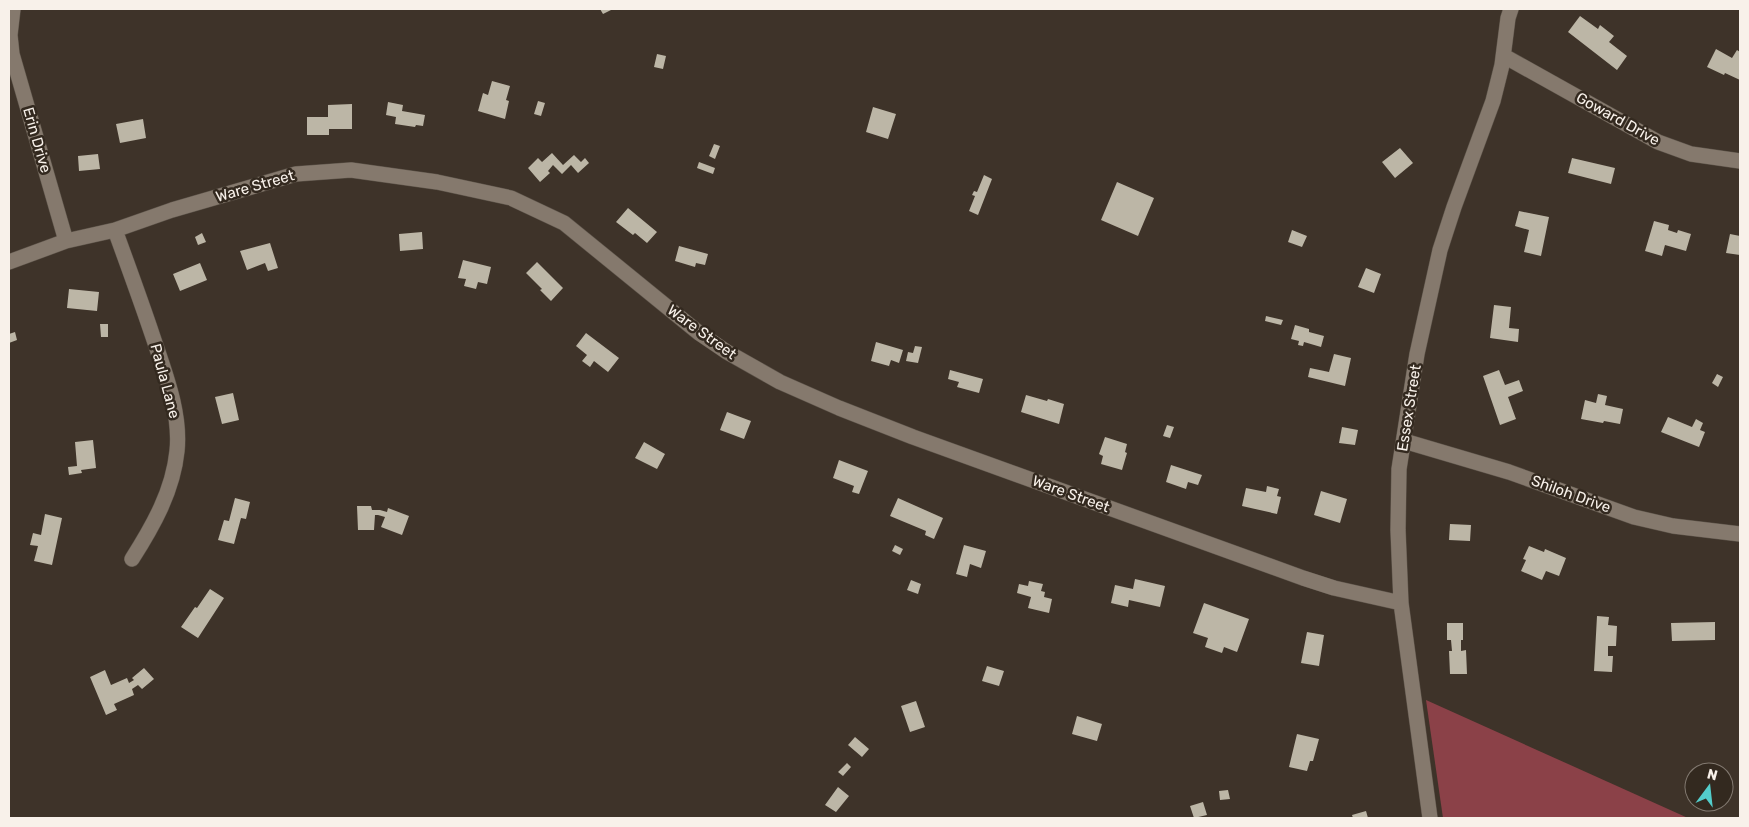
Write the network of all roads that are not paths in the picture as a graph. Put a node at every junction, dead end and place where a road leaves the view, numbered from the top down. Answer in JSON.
{"nodes":[{"id":1,"x":13,"y":9,"type":"edge"},
{"id":2,"x":1511,"y":9,"type":"edge"},
{"id":3,"x":1504,"y":56,"type":"junction"},
{"id":4,"x":1740,"y":161,"type":"edge"},
{"id":5,"x":115,"y":230,"type":"junction"},
{"id":6,"x":66,"y":241,"type":"junction"},
{"id":7,"x":9,"y":262,"type":"edge"},
{"id":8,"x":1404,"y":441,"type":"junction"},
{"id":9,"x":1740,"y":534,"type":"edge"},
{"id":10,"x":132,"y":559,"type":"dead end"},
{"id":11,"x":1401,"y":603,"type":"junction"},
{"id":12,"x":1430,"y":818,"type":"edge"}],
"edges":[{"from":1,"to":6,"type":"street","name":"Erin Drive"},
{"from":2,"to":3,"type":"street","name":"Essex Street"},
{"from":3,"to":4,"type":"street","name":"Goward Drive"},
{"from":3,"to":8,"type":"street","name":"Essex Street"},
{"from":5,"to":6,"type":"street","name":"Ware Street"},
{"from":5,"to":10,"type":"street","name":"Paula Lane"},
{"from":5,"to":11,"type":"street","name":"Ware Street"},
{"from":6,"to":7,"type":"street","name":"Ware Street"},
{"from":8,"to":9,"type":"street","name":"Shiloh Drive"},
{"from":8,"to":11,"type":"street","name":"Essex Street"},
{"from":11,"to":12,"type":"street","name":"Essex Street"}]}
